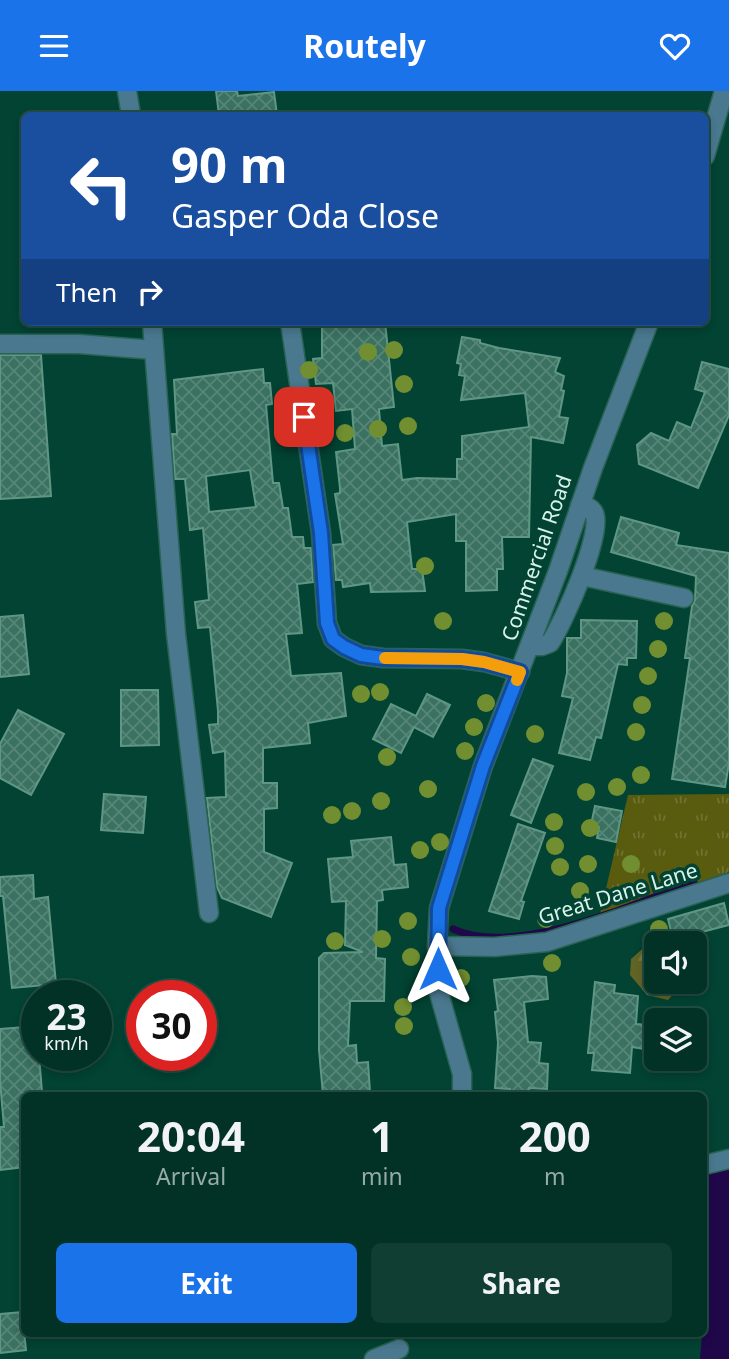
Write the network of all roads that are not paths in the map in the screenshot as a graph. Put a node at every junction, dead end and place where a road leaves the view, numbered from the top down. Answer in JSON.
{"nodes":[{"id":1,"x":127,"y":91,"type":"edge"},
{"id":2,"x":724,"y":91,"type":"edge"},
{"id":3,"x":130,"y":112,"type":"edge"},
{"id":4,"x":709,"y":142,"type":"edge"},
{"id":5,"x":152,"y":326,"type":"edge"},
{"id":6,"x":291,"y":326,"type":"edge"},
{"id":7,"x":647,"y":326,"type":"edge"},
{"id":8,"x":0,"y":344,"type":"edge"},
{"id":9,"x":154,"y":350,"type":"junction"},
{"id":10,"x":580,"y":505,"type":"junction"},
{"id":11,"x":582,"y":576,"type":"junction"},
{"id":12,"x":684,"y":598,"type":"dead end"},
{"id":13,"x":530,"y":646,"type":"junction"},
{"id":14,"x":520,"y":672,"type":"junction"},
{"id":15,"x":729,"y":883,"type":"edge"},
{"id":16,"x":209,"y":913,"type":"dead end"},
{"id":17,"x":437,"y":946,"type":"junction"},
{"id":18,"x":462,"y":1092,"type":"edge"},
{"id":19,"x":729,"y":1159,"type":"edge"},
{"id":20,"x":707,"y":1164,"type":"edge"},
{"id":21,"x":401,"y":1347,"type":"edge"},
{"id":22,"x":374,"y":1359,"type":"edge"}],
"edges":[{"from":1,"to":3,"type":"street"},
{"from":2,"to":4,"type":"street"},
{"from":5,"to":9,"type":"street"},
{"from":6,"to":14,"type":"street"},
{"from":7,"to":10,"type":"street","name":"Commercial Road"},
{"from":8,"to":9,"type":"street"},
{"from":9,"to":16,"type":"street"},
{"from":10,"to":11,"type":"street"},
{"from":10,"to":13,"type":"street","name":"Commercial Road"},
{"from":11,"to":12,"type":"street"},
{"from":11,"to":13,"type":"street"},
{"from":13,"to":14,"type":"street","name":"Commercial Road"},
{"from":14,"to":17,"type":"street","name":"Commercial Road"},
{"from":15,"to":17,"type":"street","name":"Great Dane Lane"},
{"from":17,"to":18,"type":"street","name":"Commercial Road"},
{"from":19,"to":20,"type":"street"},
{"from":21,"to":22,"type":"street"}]}
